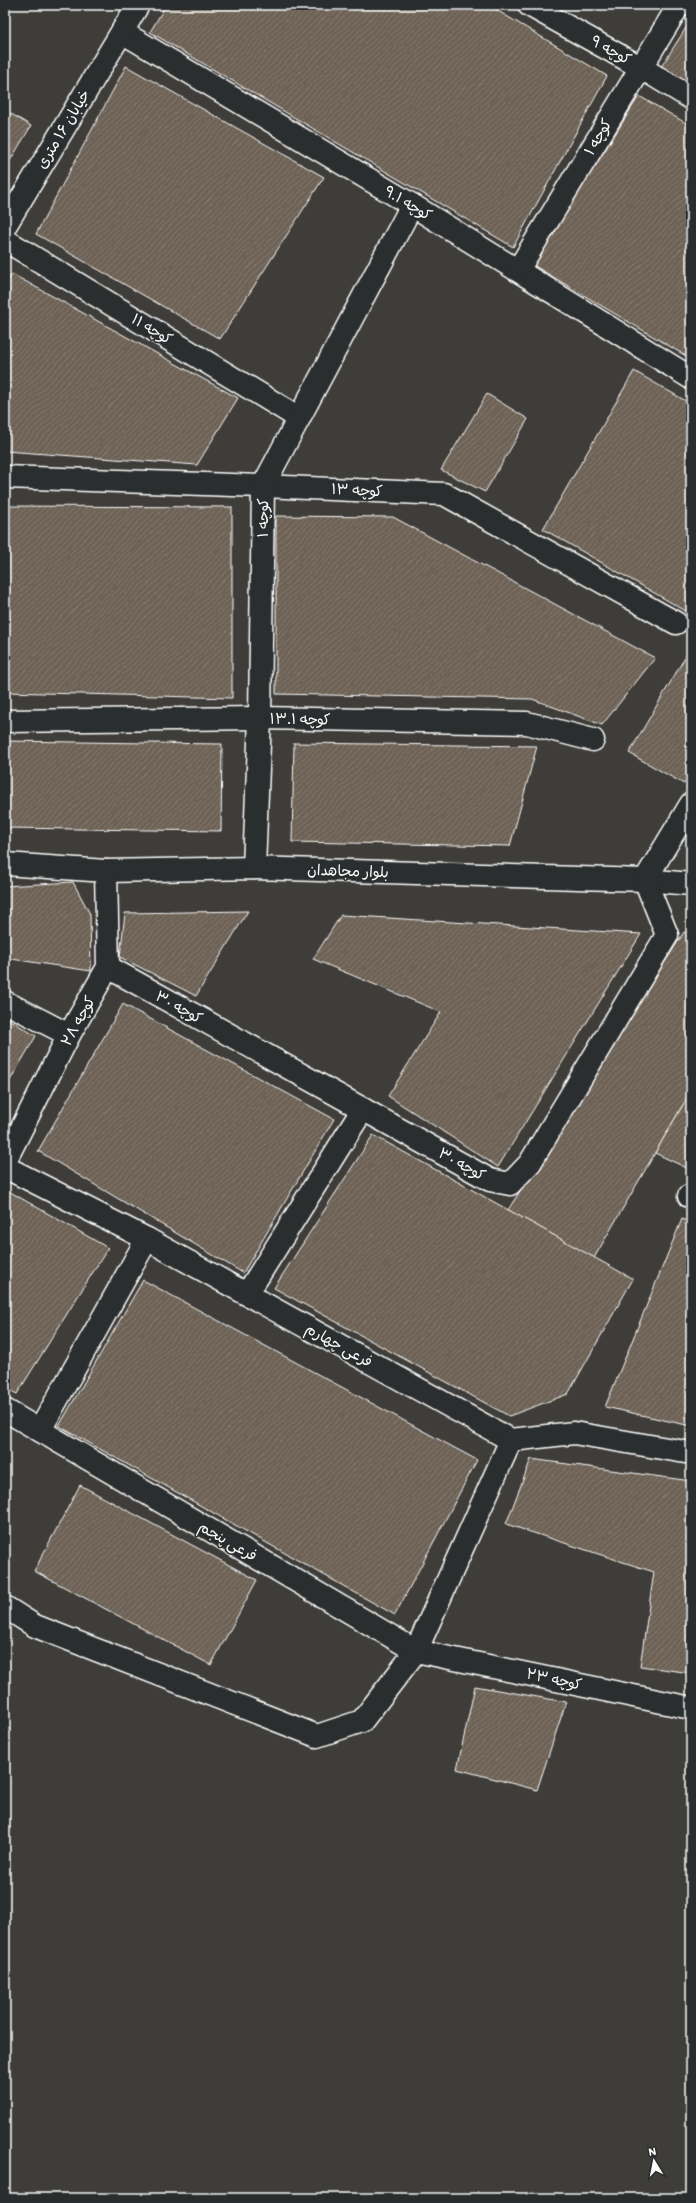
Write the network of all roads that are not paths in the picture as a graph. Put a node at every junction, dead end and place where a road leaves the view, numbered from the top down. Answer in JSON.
{"nodes":[{"id":1,"x":138,"y":5,"type":"edge"},
{"id":2,"x":529,"y":5,"type":"edge"},
{"id":3,"x":679,"y":5,"type":"edge"},
{"id":4,"x":122,"y":32,"type":"junction"},
{"id":5,"x":640,"y":67,"type":"junction"},
{"id":6,"x":691,"y":98,"type":"edge"},
{"id":7,"x":412,"y":205,"type":"junction"},
{"id":8,"x":5,"y":226,"type":"edge"},
{"id":9,"x":5,"y":240,"type":"edge"},
{"id":10,"x":518,"y":270,"type":"junction"},
{"id":11,"x":691,"y":378,"type":"edge"},
{"id":12,"x":299,"y":418,"type":"junction"},
{"id":13,"x":5,"y":477,"type":"edge"},
{"id":14,"x":263,"y":486,"type":"junction"},
{"id":15,"x":676,"y":622,"type":"dead end"},
{"id":16,"x":260,"y":718,"type":"junction"},
{"id":17,"x":5,"y":721,"type":"edge"},
{"id":18,"x":593,"y":740,"type":"dead end"},
{"id":19,"x":691,"y":804,"type":"edge"},
{"id":20,"x":5,"y":864,"type":"edge"},
{"id":21,"x":254,"y":868,"type":"junction"},
{"id":22,"x":106,"y":871,"type":"junction"},
{"id":23,"x":645,"y":880,"type":"junction"},
{"id":24,"x":691,"y":884,"type":"edge"},
{"id":25,"x":108,"y":967,"type":"junction"},
{"id":26,"x":5,"y":1002,"type":"edge"},
{"id":27,"x":69,"y":1035,"type":"junction"},
{"id":28,"x":363,"y":1109,"type":"junction"},
{"id":29,"x":5,"y":1161,"type":"edge"},
{"id":30,"x":5,"y":1167,"type":"edge"},
{"id":31,"x":147,"y":1239,"type":"junction"},
{"id":32,"x":247,"y":1294,"type":"junction"},
{"id":33,"x":5,"y":1410,"type":"edge"},
{"id":34,"x":40,"y":1430,"type":"junction"},
{"id":35,"x":511,"y":1440,"type":"junction"},
{"id":36,"x":691,"y":1453,"type":"edge"},
{"id":37,"x":5,"y":1607,"type":"edge"},
{"id":38,"x":416,"y":1651,"type":"junction"},
{"id":39,"x":691,"y":1708,"type":"edge"}],
"edges":[{"from":1,"to":4,"type":"street","name":"خیابان ۱۶ متری"},
{"from":2,"to":5,"type":"street","name":"کوچه ۹"},
{"from":3,"to":5,"type":"street","name":"کوچه ۱"},
{"from":4,"to":7,"type":"street","name":"کوچه ۹.۱"},
{"from":4,"to":8,"type":"street","name":"خیابان ۱۶ متری"},
{"from":5,"to":6,"type":"street","name":"کوچه ۹"},
{"from":5,"to":10,"type":"street","name":"کوچه ۱"},
{"from":7,"to":10,"type":"street","name":"کوچه ۹.۱"},
{"from":7,"to":12,"type":"street","name":"کوچه ۱"},
{"from":9,"to":12,"type":"street","name":"کوچه ۱۱"},
{"from":10,"to":11,"type":"street","name":"کوچه ۹.۱"},
{"from":12,"to":14,"type":"street","name":"کوچه ۱"},
{"from":13,"to":14,"type":"street","name":"کوچه ۱۳"},
{"from":14,"to":15,"type":"street","name":"کوچه ۱۳"},
{"from":14,"to":16,"type":"street","name":"کوچه ۱"},
{"from":16,"to":17,"type":"street","name":"کوچه ۱۳.۱"},
{"from":16,"to":18,"type":"street","name":"کوچه ۱۳.۱"},
{"from":16,"to":21,"type":"street","name":"کوچه ۱"},
{"from":19,"to":23,"type":"street"},
{"from":20,"to":22,"type":"street","name":"بلوار مجاهدان"},
{"from":21,"to":22,"type":"street","name":"بلوار مجاهدان"},
{"from":21,"to":23,"type":"street","name":"بلوار مجاهدان"},
{"from":22,"to":25,"type":"street"},
{"from":23,"to":24,"type":"street","name":"بلوار مجاهدان"},
{"from":23,"to":28,"type":"street","name":"کوچه ۳۰"},
{"from":25,"to":27,"type":"street","name":"کوچه ۲۸"},
{"from":25,"to":28,"type":"street","name":"کوچه ۳۰"},
{"from":26,"to":27,"type":"street"},
{"from":27,"to":29,"type":"street","name":"کوچه ۲۸"},
{"from":28,"to":32,"type":"street"},
{"from":30,"to":31,"type":"street","name":"فرعی چهارم"},
{"from":31,"to":32,"type":"street","name":"فرعی چهارم"},
{"from":31,"to":34,"type":"street"},
{"from":32,"to":35,"type":"street","name":"فرعی چهارم"},
{"from":33,"to":34,"type":"street"},
{"from":34,"to":38,"type":"street","name":"فرعی پنجم"},
{"from":35,"to":36,"type":"street"},
{"from":35,"to":38,"type":"street"},
{"from":37,"to":38,"type":"street"},
{"from":38,"to":39,"type":"street","name":"کوچه ۲۳"}]}
